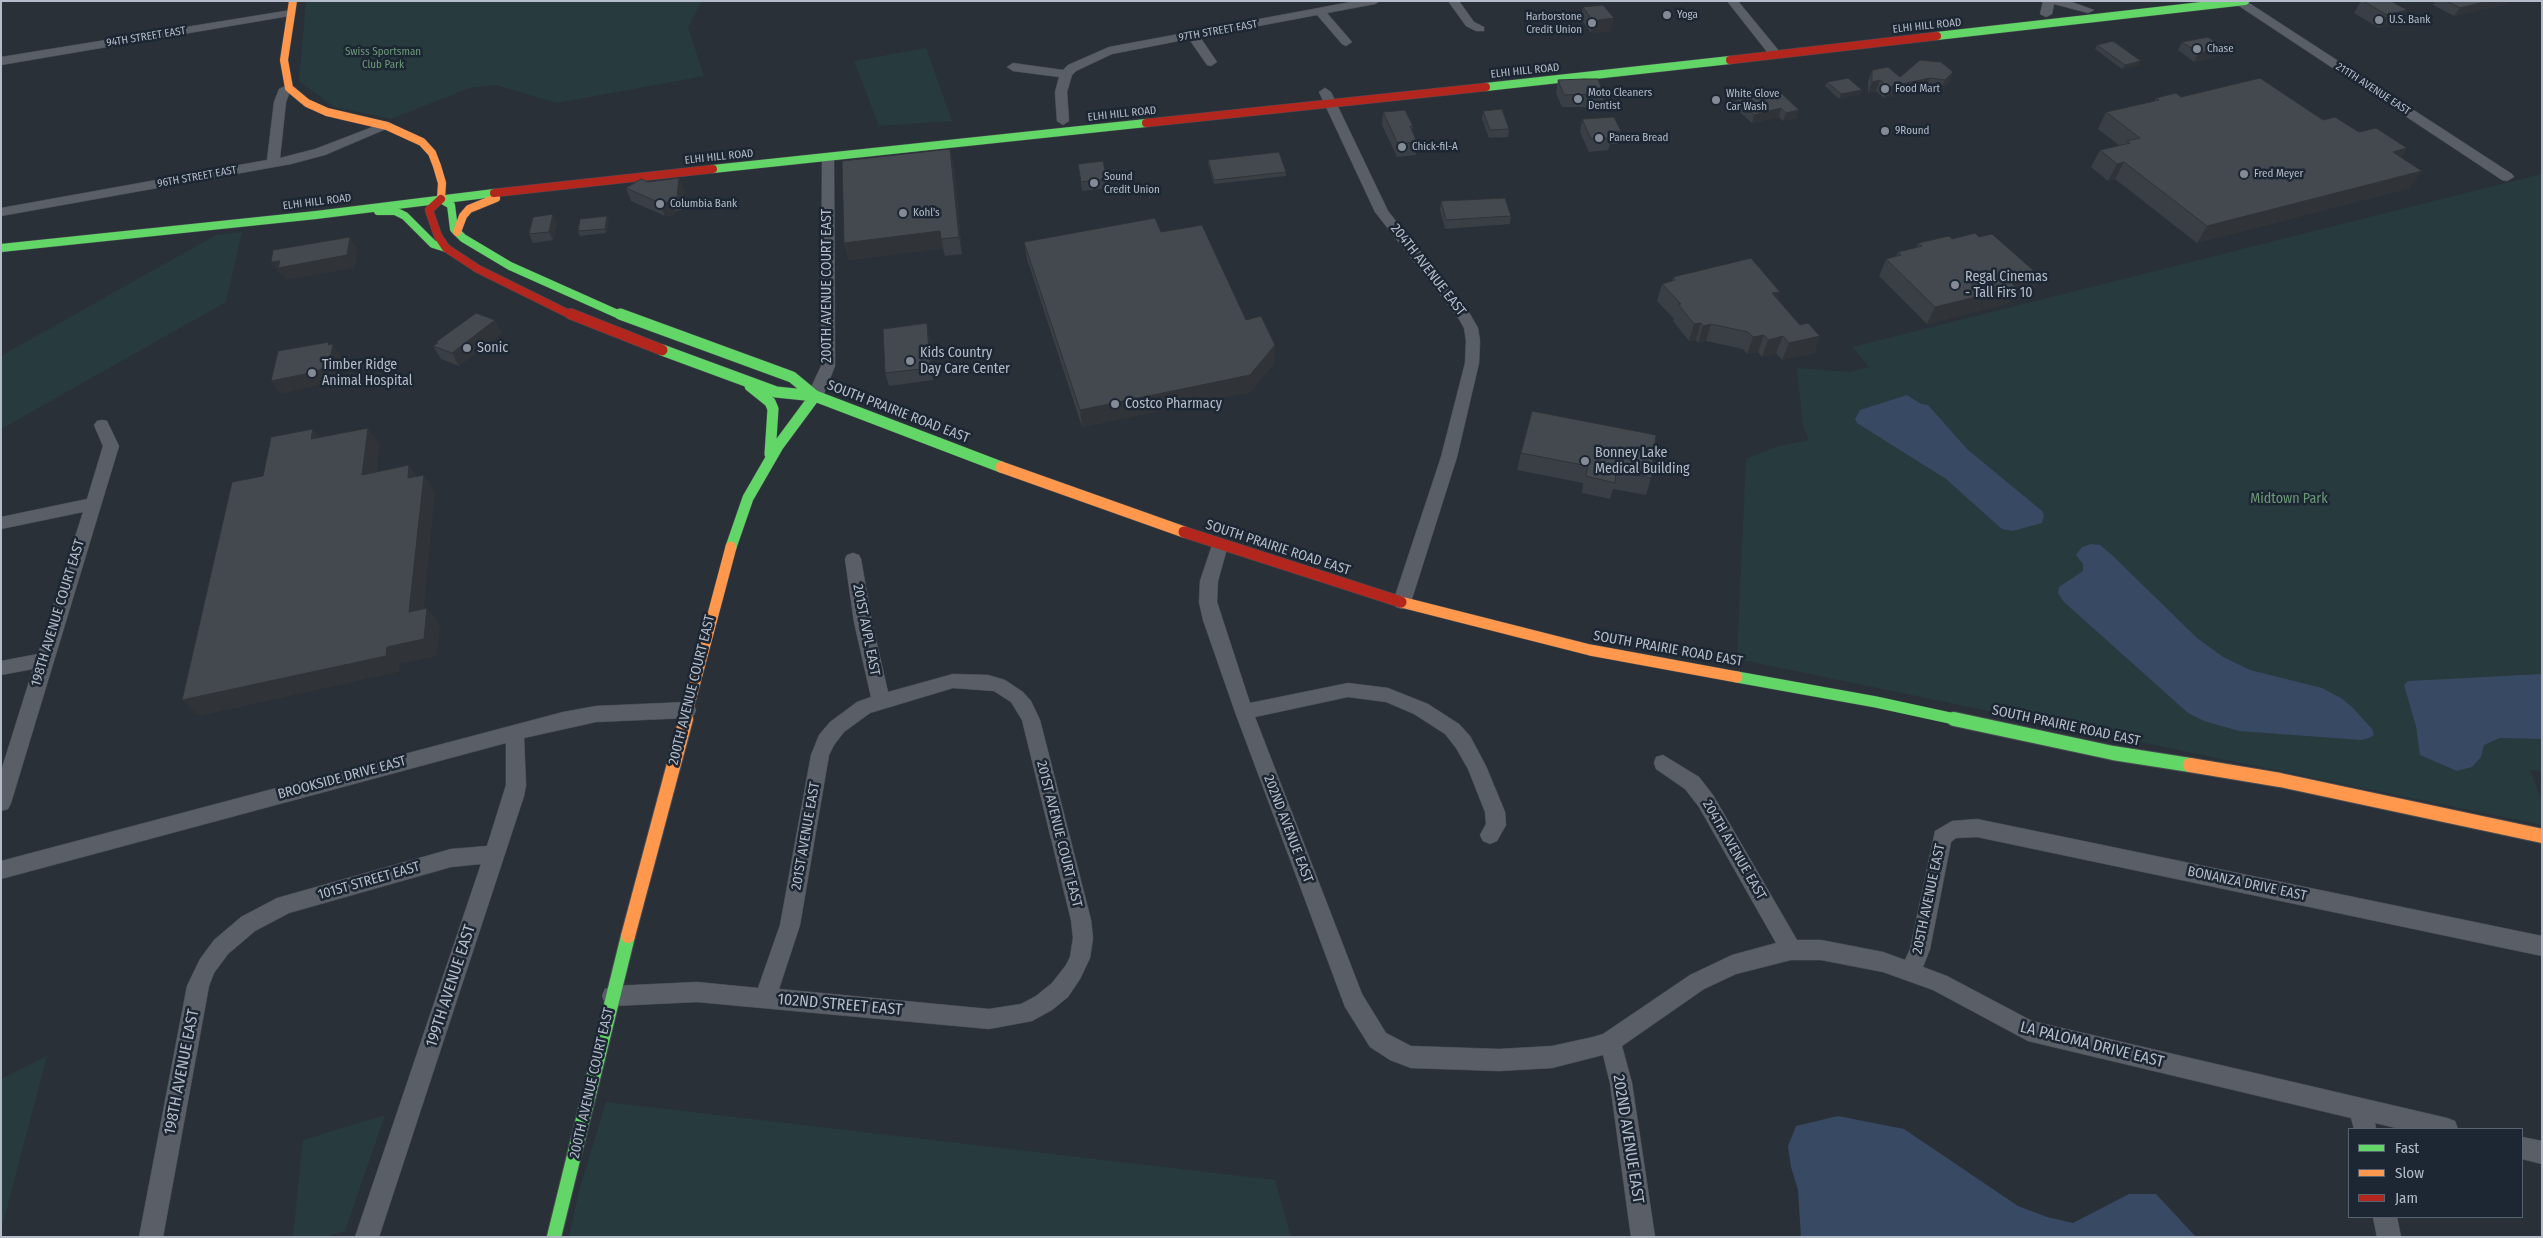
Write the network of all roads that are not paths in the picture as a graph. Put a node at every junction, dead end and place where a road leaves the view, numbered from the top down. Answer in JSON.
{"nodes":[{"id":1,"x":1375,"y":1,"type":"edge"},
{"id":2,"x":1453,"y":1,"type":"edge"},
{"id":3,"x":1732,"y":1,"type":"edge"},
{"id":4,"x":2049,"y":1,"type":"edge"},
{"id":5,"x":2055,"y":1,"type":"edge"},
{"id":6,"x":2169,"y":1,"type":"edge"},
{"id":7,"x":2242,"y":2,"type":"edge"},
{"id":8,"x":292,"y":7,"type":"edge"},
{"id":9,"x":2088,"y":10,"type":"junction"},
{"id":10,"x":1320,"y":12,"type":"junction"},
{"id":11,"x":2046,"y":14,"type":"junction"},
{"id":12,"x":1480,"y":29,"type":"dead end"},
{"id":13,"x":1193,"y":36,"type":"junction"},
{"id":14,"x":1346,"y":42,"type":"dead end"},
{"id":15,"x":1767,"y":44,"type":"junction"},
{"id":16,"x":1775,"y":54,"type":"junction"},
{"id":17,"x":1,"y":61,"type":"edge"},
{"id":18,"x":1211,"y":62,"type":"dead end"},
{"id":19,"x":1013,"y":67,"type":"dead end"},
{"id":20,"x":1066,"y":74,"type":"junction"},
{"id":21,"x":289,"y":88,"type":"junction"},
{"id":22,"x":1353,"y":89,"type":"dead end"},
{"id":23,"x":1322,"y":95,"type":"junction"},
{"id":24,"x":1063,"y":121,"type":"junction"},
{"id":25,"x":387,"y":126,"type":"junction"},
{"id":26,"x":828,"y":158,"type":"junction"},
{"id":27,"x":273,"y":164,"type":"junction"},
{"id":28,"x":2507,"y":176,"type":"dead end"},
{"id":29,"x":572,"y":185,"type":"junction"},
{"id":30,"x":438,"y":192,"type":"junction"},
{"id":31,"x":1,"y":212,"type":"edge"},
{"id":32,"x":316,"y":215,"type":"junction"},
{"id":33,"x":457,"y":232,"type":"junction"},
{"id":34,"x":1,"y":248,"type":"edge"},
{"id":35,"x":446,"y":248,"type":"junction"},
{"id":36,"x":743,"y":380,"type":"junction"},
{"id":37,"x":815,"y":396,"type":"junction"},
{"id":38,"x":102,"y":425,"type":"dead end"},
{"id":39,"x":769,"y":462,"type":"junction"},
{"id":40,"x":92,"y":504,"type":"junction"},
{"id":41,"x":1,"y":523,"type":"edge"},
{"id":42,"x":1220,"y":545,"type":"junction"},
{"id":43,"x":853,"y":559,"type":"dead end"},
{"id":44,"x":1402,"y":602,"type":"junction"},
{"id":45,"x":44,"y":660,"type":"junction"},
{"id":46,"x":1,"y":668,"type":"edge"},
{"id":47,"x":881,"y":701,"type":"junction"},
{"id":48,"x":687,"y":710,"type":"junction"},
{"id":49,"x":1244,"y":712,"type":"junction"},
{"id":50,"x":515,"y":732,"type":"junction"},
{"id":51,"x":1663,"y":763,"type":"dead end"},
{"id":52,"x":1,"y":803,"type":"edge"},
{"id":53,"x":1952,"y":830,"type":"joint"},
{"id":54,"x":1490,"y":835,"type":"dead end"},
{"id":55,"x":2542,"y":836,"type":"edge"},
{"id":56,"x":495,"y":854,"type":"junction"},
{"id":57,"x":1,"y":870,"type":"edge"},
{"id":58,"x":248,"y":924,"type":"joint"},
{"id":59,"x":2542,"y":946,"type":"edge"},
{"id":60,"x":1791,"y":950,"type":"junction"},
{"id":61,"x":1911,"y":972,"type":"junction"},
{"id":62,"x":1060,"y":990,"type":"joint"},
{"id":63,"x":613,"y":996,"type":"junction"},
{"id":64,"x":765,"y":998,"type":"junction"},
{"id":65,"x":1610,"y":1042,"type":"junction"},
{"id":66,"x":1443,"y":1058,"type":"joint"},
{"id":67,"x":2360,"y":1108,"type":"junction"},
{"id":68,"x":2365,"y":1128,"type":"edge"},
{"id":69,"x":2443,"y":1128,"type":"edge"},
{"id":70,"x":2523,"y":1148,"type":"edge"},
{"id":71,"x":2542,"y":1153,"type":"edge"},
{"id":72,"x":2385,"y":1218,"type":"edge"},
{"id":73,"x":151,"y":1237,"type":"edge"},
{"id":74,"x":367,"y":1237,"type":"edge"},
{"id":75,"x":554,"y":1237,"type":"edge"},
{"id":76,"x":1643,"y":1237,"type":"edge"},
{"id":77,"x":2389,"y":1237,"type":"edge"}],
"edges":[{"from":1,"to":10,"type":"street","name":"97TH STREET EAST"},
{"from":2,"to":12,"type":"street"},
{"from":3,"to":15,"type":"street"},
{"from":4,"to":11,"type":"street"},
{"from":5,"to":9,"type":"street"},
{"from":6,"to":9,"type":"main road","name":"ELHI HILL ROAD"},
{"from":7,"to":16,"type":"main road","name":"ELHI HILL ROAD"},
{"from":7,"to":28,"type":"street","name":"211TH AVENUE EAST"},
{"from":8,"to":17,"type":"street","name":"94TH STREET EAST"},
{"from":8,"to":21,"type":"main road"},
{"from":9,"to":11,"type":"main road","name":"ELHI HILL ROAD"},
{"from":10,"to":13,"type":"street","name":"97TH STREET EAST"},
{"from":10,"to":14,"type":"street"},
{"from":11,"to":15,"type":"main road","name":"ELHI HILL ROAD"},
{"from":13,"to":18,"type":"street"},
{"from":13,"to":20,"type":"street","name":"97TH STREET EAST"},
{"from":15,"to":16,"type":"street"},
{"from":15,"to":22,"type":"main road","name":"ELHI HILL ROAD"},
{"from":16,"to":23,"type":"main road","name":"ELHI HILL ROAD"},
{"from":19,"to":20,"type":"street"},
{"from":20,"to":24,"type":"street"},
{"from":21,"to":25,"type":"main road"},
{"from":21,"to":27,"type":"street"},
{"from":23,"to":24,"type":"main road","name":"ELHI HILL ROAD"},
{"from":23,"to":26,"type":"main road","name":"ELHI HILL ROAD"},
{"from":23,"to":44,"type":"street","name":"204TH AVENUE EAST"},
{"from":24,"to":30,"type":"main road","name":"ELHI HILL ROAD"},
{"from":25,"to":27,"type":"street","name":"96TH STREET EAST"},
{"from":25,"to":30,"type":"main road"},
{"from":26,"to":29,"type":"main road","name":"ELHI HILL ROAD"},
{"from":26,"to":37,"type":"street","name":"200TH AVENUE COURT EAST"},
{"from":27,"to":31,"type":"street","name":"96TH STREET EAST"},
{"from":29,"to":30,"type":"main road","name":"ELHI HILL ROAD"},
{"from":29,"to":33,"type":"main road"},
{"from":30,"to":32,"type":"main road","name":"ELHI HILL ROAD"},
{"from":30,"to":33,"type":"main road"},
{"from":30,"to":35,"type":"main road","name":"SOUTH PRAIRIE ROAD EAST"},
{"from":32,"to":34,"type":"main road","name":"ELHI HILL ROAD"},
{"from":32,"to":35,"type":"main road"},
{"from":33,"to":37,"type":"main road","name":"SOUTH PRAIRIE ROAD EAST"},
{"from":35,"to":36,"type":"main road","name":"SOUTH PRAIRIE ROAD EAST"},
{"from":36,"to":37,"type":"main road","name":"SOUTH PRAIRIE ROAD EAST"},
{"from":36,"to":39,"type":"main road"},
{"from":37,"to":39,"type":"main road","name":"200TH AVENUE COURT EAST"},
{"from":37,"to":42,"type":"main road","name":"SOUTH PRAIRIE ROAD EAST"},
{"from":38,"to":40,"type":"street","name":"198TH AVENUE COURT EAST"},
{"from":39,"to":48,"type":"main road","name":"200TH AVENUE COURT EAST"},
{"from":40,"to":41,"type":"street"},
{"from":40,"to":45,"type":"street","name":"198TH AVENUE COURT EAST"},
{"from":42,"to":44,"type":"main road","name":"SOUTH PRAIRIE ROAD EAST"},
{"from":42,"to":49,"type":"street","name":"202ND AVENUE EAST"},
{"from":43,"to":47,"type":"street","name":"201ST AVPL EAST"},
{"from":44,"to":55,"type":"main road","name":"SOUTH PRAIRIE ROAD EAST"},
{"from":45,"to":46,"type":"street"},
{"from":45,"to":52,"type":"street","name":"198TH AVENUE COURT EAST"},
{"from":47,"to":62,"type":"street","name":"201ST AVENUE COURT EAST"},
{"from":47,"to":64,"type":"street","name":"201ST AVENUE EAST"},
{"from":48,"to":50,"type":"street","name":"BROOKSIDE DRIVE EAST"},
{"from":48,"to":63,"type":"main road","name":"200TH AVENUE COURT EAST"},
{"from":49,"to":54,"type":"street"},
{"from":49,"to":66,"type":"street","name":"202ND AVENUE EAST"},
{"from":50,"to":56,"type":"street","name":"199TH AVENUE EAST"},
{"from":50,"to":57,"type":"street","name":"BROOKSIDE DRIVE EAST"},
{"from":51,"to":60,"type":"street","name":"204TH AVENUE EAST"},
{"from":53,"to":59,"type":"street","name":"BONANZA DRIVE EAST"},
{"from":53,"to":61,"type":"street","name":"205TH AVENUE EAST"},
{"from":56,"to":58,"type":"street","name":"101ST STREET EAST"},
{"from":56,"to":74,"type":"street","name":"199TH AVENUE EAST"},
{"from":58,"to":73,"type":"street","name":"198TH AVENUE EAST"},
{"from":60,"to":61,"type":"street","name":"LA PALOMA DRIVE EAST"},
{"from":60,"to":65,"type":"street","name":"LA PALOMA DRIVE EAST"},
{"from":61,"to":67,"type":"street","name":"LA PALOMA DRIVE EAST"},
{"from":62,"to":64,"type":"street","name":"102ND STREET EAST"},
{"from":63,"to":64,"type":"street","name":"102ND STREET EAST"},
{"from":63,"to":75,"type":"main road","name":"200TH AVENUE COURT EAST"},
{"from":65,"to":66,"type":"street","name":"LA PALOMA DRIVE EAST"},
{"from":65,"to":76,"type":"street","name":"202ND AVENUE EAST"},
{"from":67,"to":68,"type":"street"},
{"from":67,"to":69,"type":"street","name":"LA PALOMA DRIVE EAST"},
{"from":70,"to":71,"type":"street"},
{"from":72,"to":77,"type":"street"}]}
